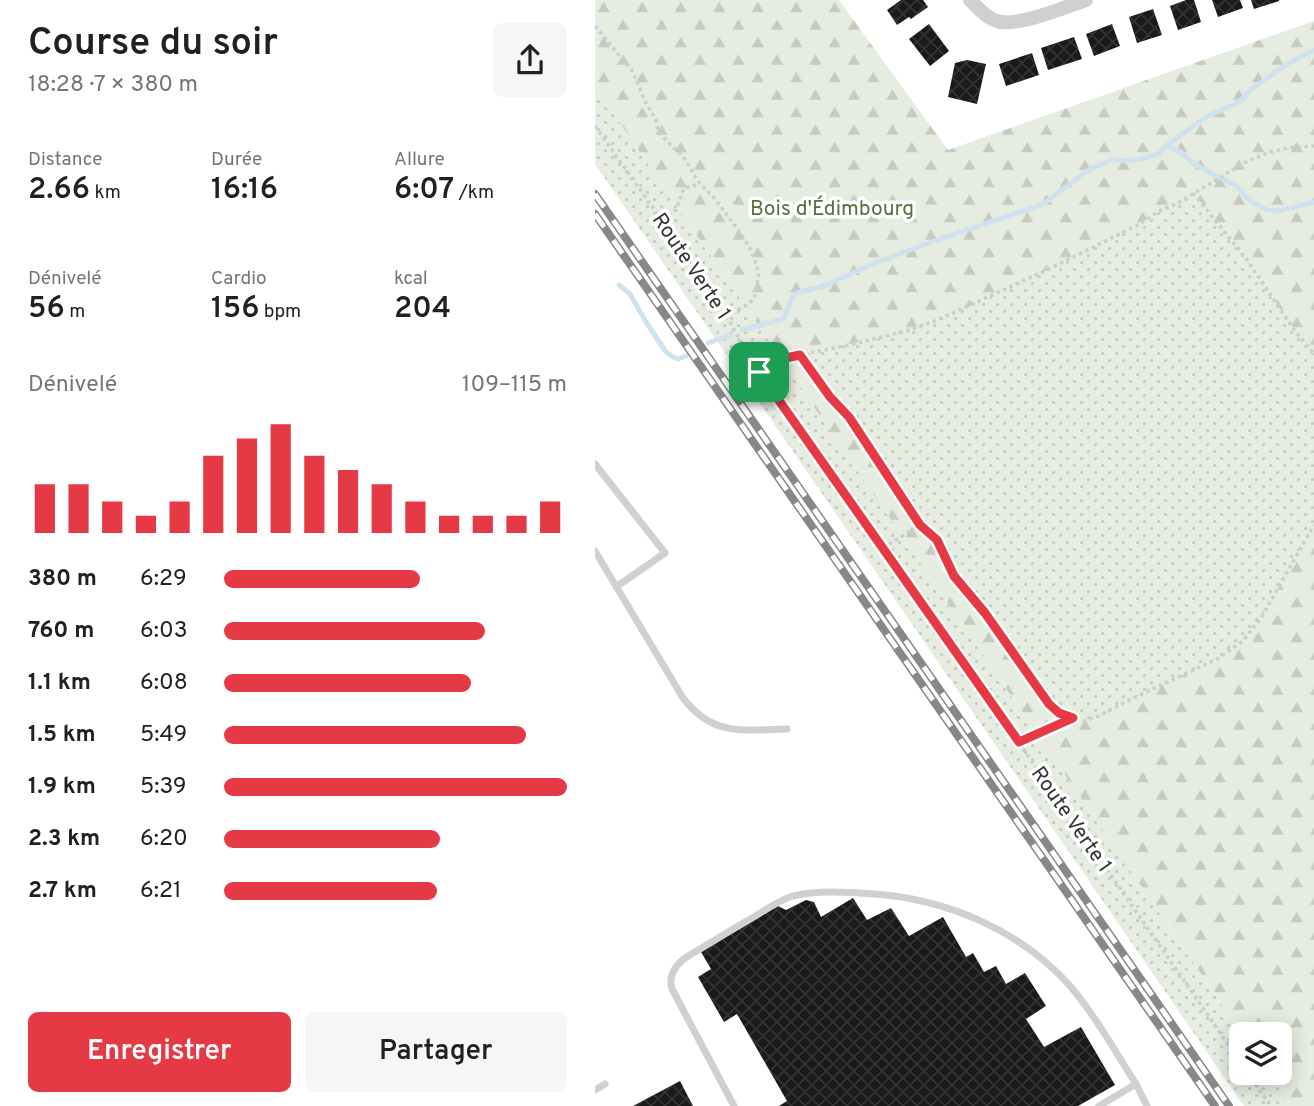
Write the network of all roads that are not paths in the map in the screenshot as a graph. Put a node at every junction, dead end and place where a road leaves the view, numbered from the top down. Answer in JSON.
{"nodes":[{"id":1,"x":970,"y":0,"type":"edge"},
{"id":2,"x":1086,"y":0,"type":"edge"},
{"id":3,"x":595,"y":464,"type":"edge"},
{"id":4,"x":595,"y":551,"type":"edge"},
{"id":5,"x":616,"y":587,"type":"junction"},
{"id":6,"x":787,"y":729,"type":"dead end"},
{"id":7,"x":605,"y":1084,"type":"dead end"},
{"id":8,"x":1136,"y":1084,"type":"junction"},
{"id":9,"x":595,"y":1090,"type":"edge"},
{"id":10,"x":734,"y":1106,"type":"edge"},
{"id":11,"x":1099,"y":1106,"type":"edge"},
{"id":12,"x":1147,"y":1106,"type":"edge"}],
"edges":[{"from":1,"to":2,"type":"street"},
{"from":3,"to":5,"type":"lane"},
{"from":4,"to":5,"type":"lane"},
{"from":5,"to":6,"type":"lane"},
{"from":7,"to":9,"type":"lane"},
{"from":8,"to":10,"type":"lane"},
{"from":8,"to":11,"type":"lane"},
{"from":8,"to":12,"type":"lane"}]}
